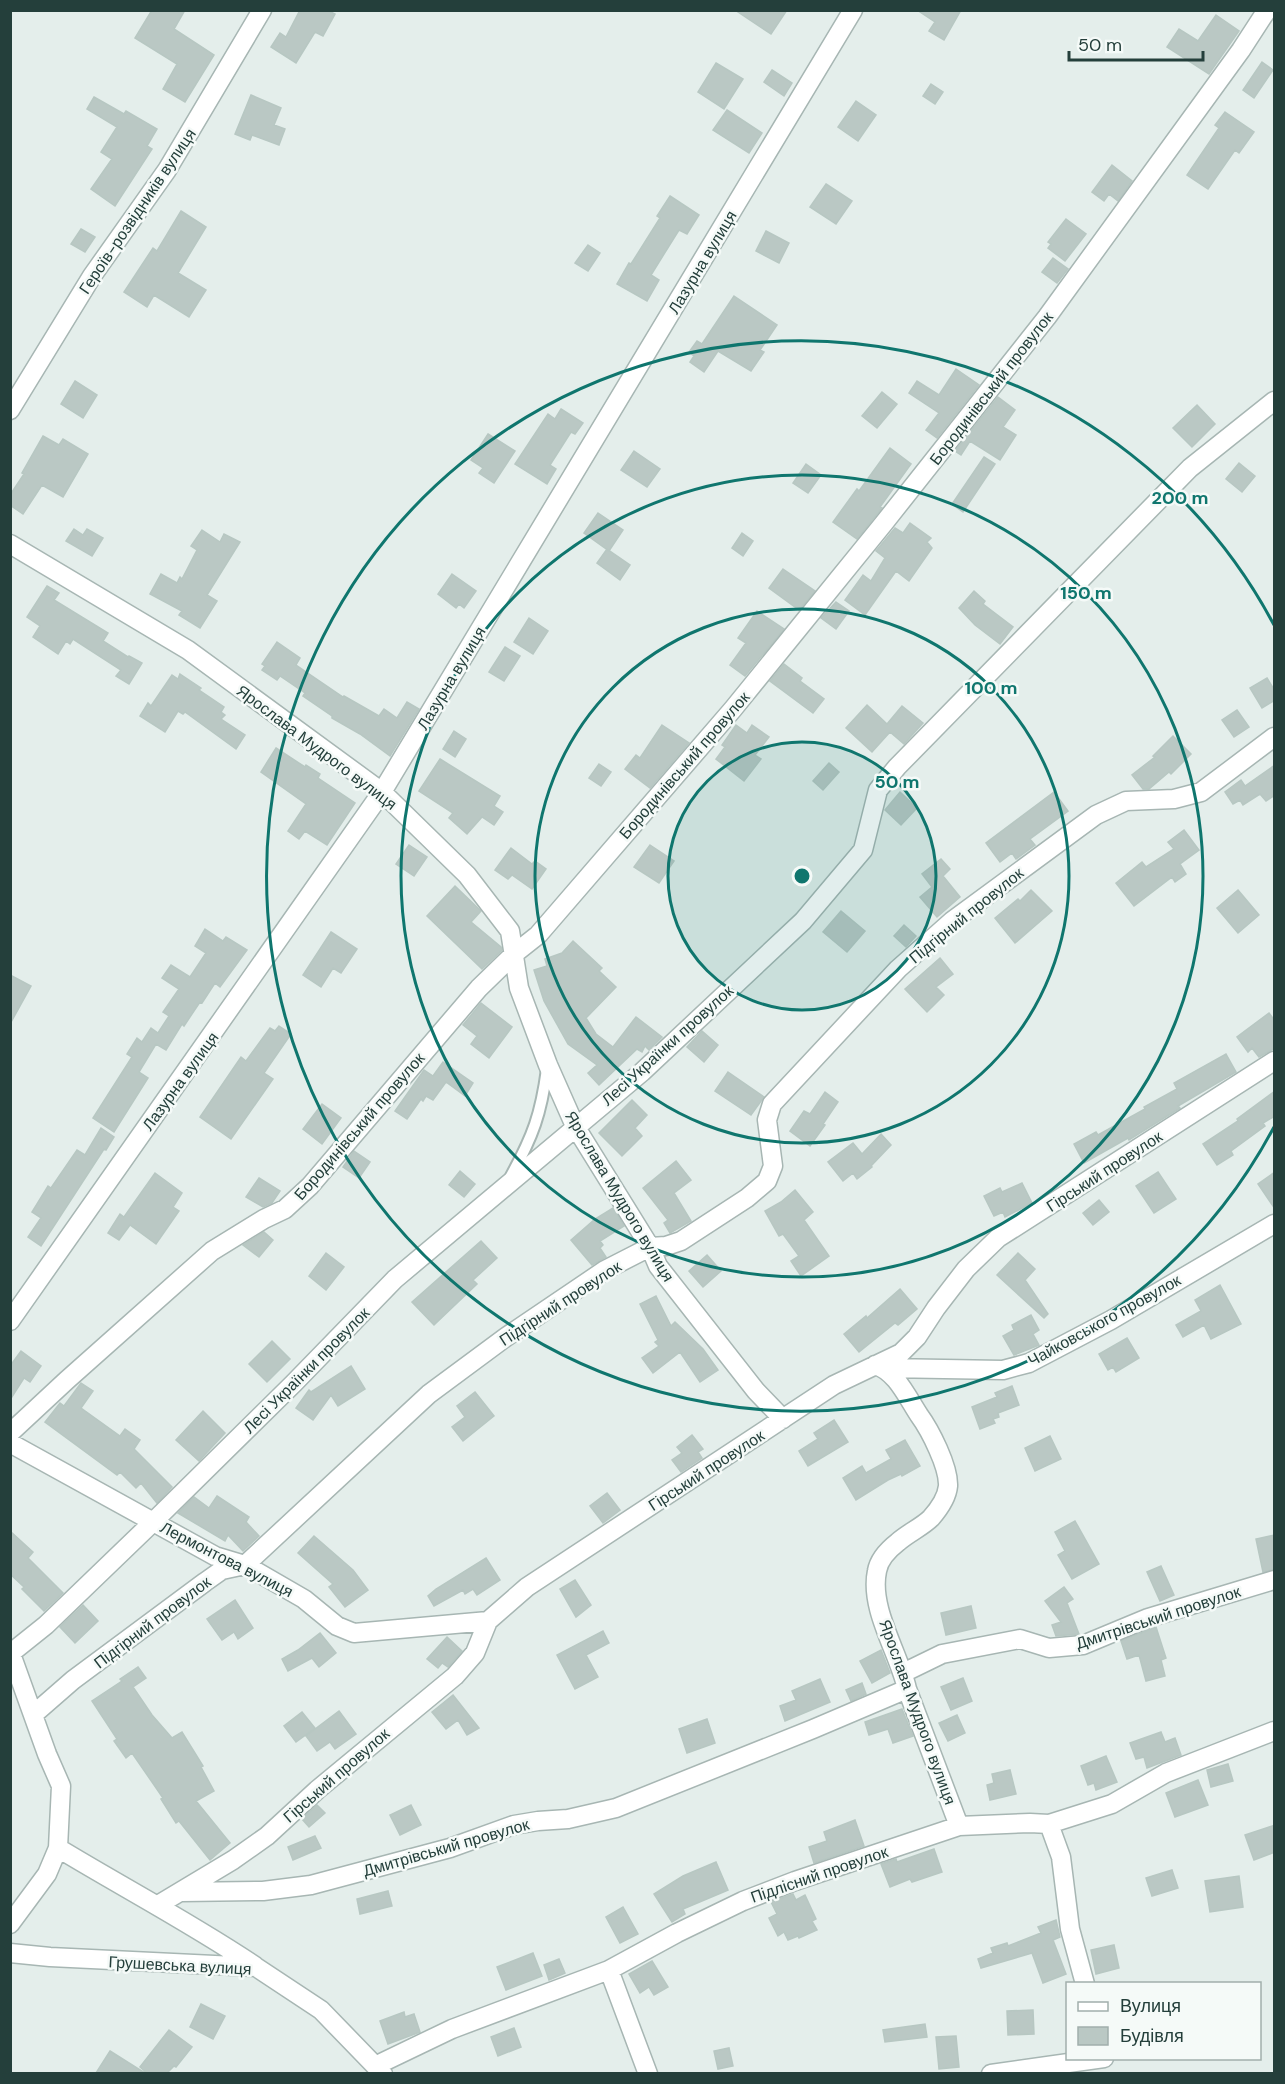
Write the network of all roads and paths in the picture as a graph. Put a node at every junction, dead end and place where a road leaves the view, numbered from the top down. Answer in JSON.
{"nodes":[{"id":1,"x":262,"y":10,"type":"edge"},
{"id":2,"x":853,"y":10,"type":"edge"},
{"id":3,"x":1267,"y":10,"type":"edge"},
{"id":4,"x":1275,"y":401,"type":"edge"},
{"id":5,"x":10,"y":410,"type":"edge"},
{"id":6,"x":10,"y":544,"type":"edge"},
{"id":7,"x":1275,"y":737,"type":"edge"},
{"id":8,"x":382,"y":792,"type":"junction"},
{"id":9,"x":514,"y":954,"type":"junction"},
{"id":10,"x":1275,"y":1061,"type":"edge"},
{"id":11,"x":548,"y":1065,"type":"junction"},
{"id":12,"x":575,"y":1126,"type":"junction"},
{"id":13,"x":507,"y":1184,"type":"junction"},
{"id":14,"x":1275,"y":1224,"type":"edge"},
{"id":15,"x":650,"y":1247,"type":"junction"},
{"id":16,"x":10,"y":1322,"type":"edge"},
{"id":17,"x":880,"y":1366,"type":"junction"},
{"id":18,"x":783,"y":1419,"type":"junction"},
{"id":19,"x":10,"y":1433,"type":"edge"},
{"id":20,"x":10,"y":1443,"type":"edge"},
{"id":21,"x":154,"y":1521,"type":"junction"},
{"id":22,"x":245,"y":1565,"type":"junction"},
{"id":23,"x":1275,"y":1580,"type":"edge"},
{"id":24,"x":488,"y":1621,"type":"junction"},
{"id":25,"x":11,"y":1652,"type":"edge"},
{"id":26,"x":905,"y":1681,"type":"junction"},
{"id":27,"x":34,"y":1714,"type":"junction"},
{"id":28,"x":1275,"y":1731,"type":"edge"},
{"id":29,"x":1049,"y":1824,"type":"junction"},
{"id":30,"x":959,"y":1826,"type":"junction"},
{"id":31,"x":58,"y":1848,"type":"junction"},
{"id":32,"x":179,"y":1892,"type":"junction"},
{"id":33,"x":158,"y":1905,"type":"junction"},
{"id":34,"x":10,"y":1924,"type":"edge"},
{"id":35,"x":10,"y":1953,"type":"edge"},
{"id":36,"x":256,"y":1967,"type":"junction"},
{"id":37,"x":609,"y":1970,"type":"junction"},
{"id":38,"x":1085,"y":1982,"type":"edge"},
{"id":39,"x":1089,"y":2060,"type":"edge"},
{"id":40,"x":380,"y":2069,"type":"edge"},
{"id":41,"x":648,"y":2073,"type":"edge"},
{"id":42,"x":991,"y":2073,"type":"edge"}],
"edges":[{"from":1,"to":5,"type":"street","name":"Героїв-розвідників вулиця"},
{"from":2,"to":8,"type":"street","name":"Лазурна вулиця"},
{"from":3,"to":9,"type":"street","name":"Бородинівський провулок"},
{"from":4,"to":12,"type":"street","name":"Лесі Українки провулок"},
{"from":6,"to":8,"type":"street","name":"Ярослава Мудрого вулиця"},
{"from":7,"to":15,"type":"street","name":"Підгірний провулок"},
{"from":8,"to":9,"type":"street","name":"Ярослава Мудрого вулиця"},
{"from":8,"to":16,"type":"street","name":"Лазурна вулиця"},
{"from":9,"to":11,"type":"street","name":"Ярослава Мудрого вулиця"},
{"from":9,"to":19,"type":"street","name":"Бородинівський провулок"},
{"from":10,"to":17,"type":"street","name":"Гірський провулок"},
{"from":11,"to":12,"type":"street","name":"Ярослава Мудрого вулиця"},
{"from":11,"to":13,"type":"lane"},
{"from":12,"to":13,"type":"street","name":"Лесі Українки провулок"},
{"from":12,"to":15,"type":"street","name":"Ярослава Мудрого вулиця"},
{"from":13,"to":21,"type":"street","name":"Лесі Українки провулок"},
{"from":14,"to":17,"type":"street","name":"Чайковського провулок"},
{"from":15,"to":18,"type":"street","name":"Ярослава Мудрого вулиця"},
{"from":15,"to":22,"type":"street","name":"Підгірний провулок"},
{"from":17,"to":18,"type":"street","name":"Гірський провулок"},
{"from":17,"to":26,"type":"street","name":"Ярослава Мудрого вулиця"},
{"from":18,"to":24,"type":"street","name":"Гірський провулок"},
{"from":20,"to":21,"type":"street","name":"Лермонтова вулиця"},
{"from":21,"to":22,"type":"street","name":"Лермонтова вулиця"},
{"from":21,"to":25,"type":"street","name":"Лесі Українки провулок"},
{"from":22,"to":24,"type":"street","name":"Лермонтова вулиця"},
{"from":22,"to":27,"type":"street","name":"Підгірний провулок"},
{"from":23,"to":26,"type":"street","name":"Дмитрівський провулок"},
{"from":24,"to":32,"type":"street","name":"Гірський провулок"},
{"from":25,"to":27,"type":"street"},
{"from":26,"to":30,"type":"street","name":"Ярослава Мудрого вулиця"},
{"from":26,"to":32,"type":"street","name":"Дмитрівський провулок"},
{"from":27,"to":31,"type":"street"},
{"from":28,"to":29,"type":"street","name":"Підлісний провулок"},
{"from":29,"to":30,"type":"street","name":"Підлісний провулок"},
{"from":29,"to":38,"type":"street"},
{"from":30,"to":37,"type":"street","name":"Підлісний провулок"},
{"from":31,"to":33,"type":"street"},
{"from":31,"to":34,"type":"street"},
{"from":32,"to":33,"type":"street","name":"Гірський провулок"},
{"from":33,"to":36,"type":"street"},
{"from":35,"to":36,"type":"street","name":"Грушевська вулиця"},
{"from":36,"to":40,"type":"street","name":"Грушевська вулиця"},
{"from":37,"to":40,"type":"street","name":"Підлісний провулок"},
{"from":37,"to":41,"type":"street"},
{"from":39,"to":42,"type":"street"}]}
